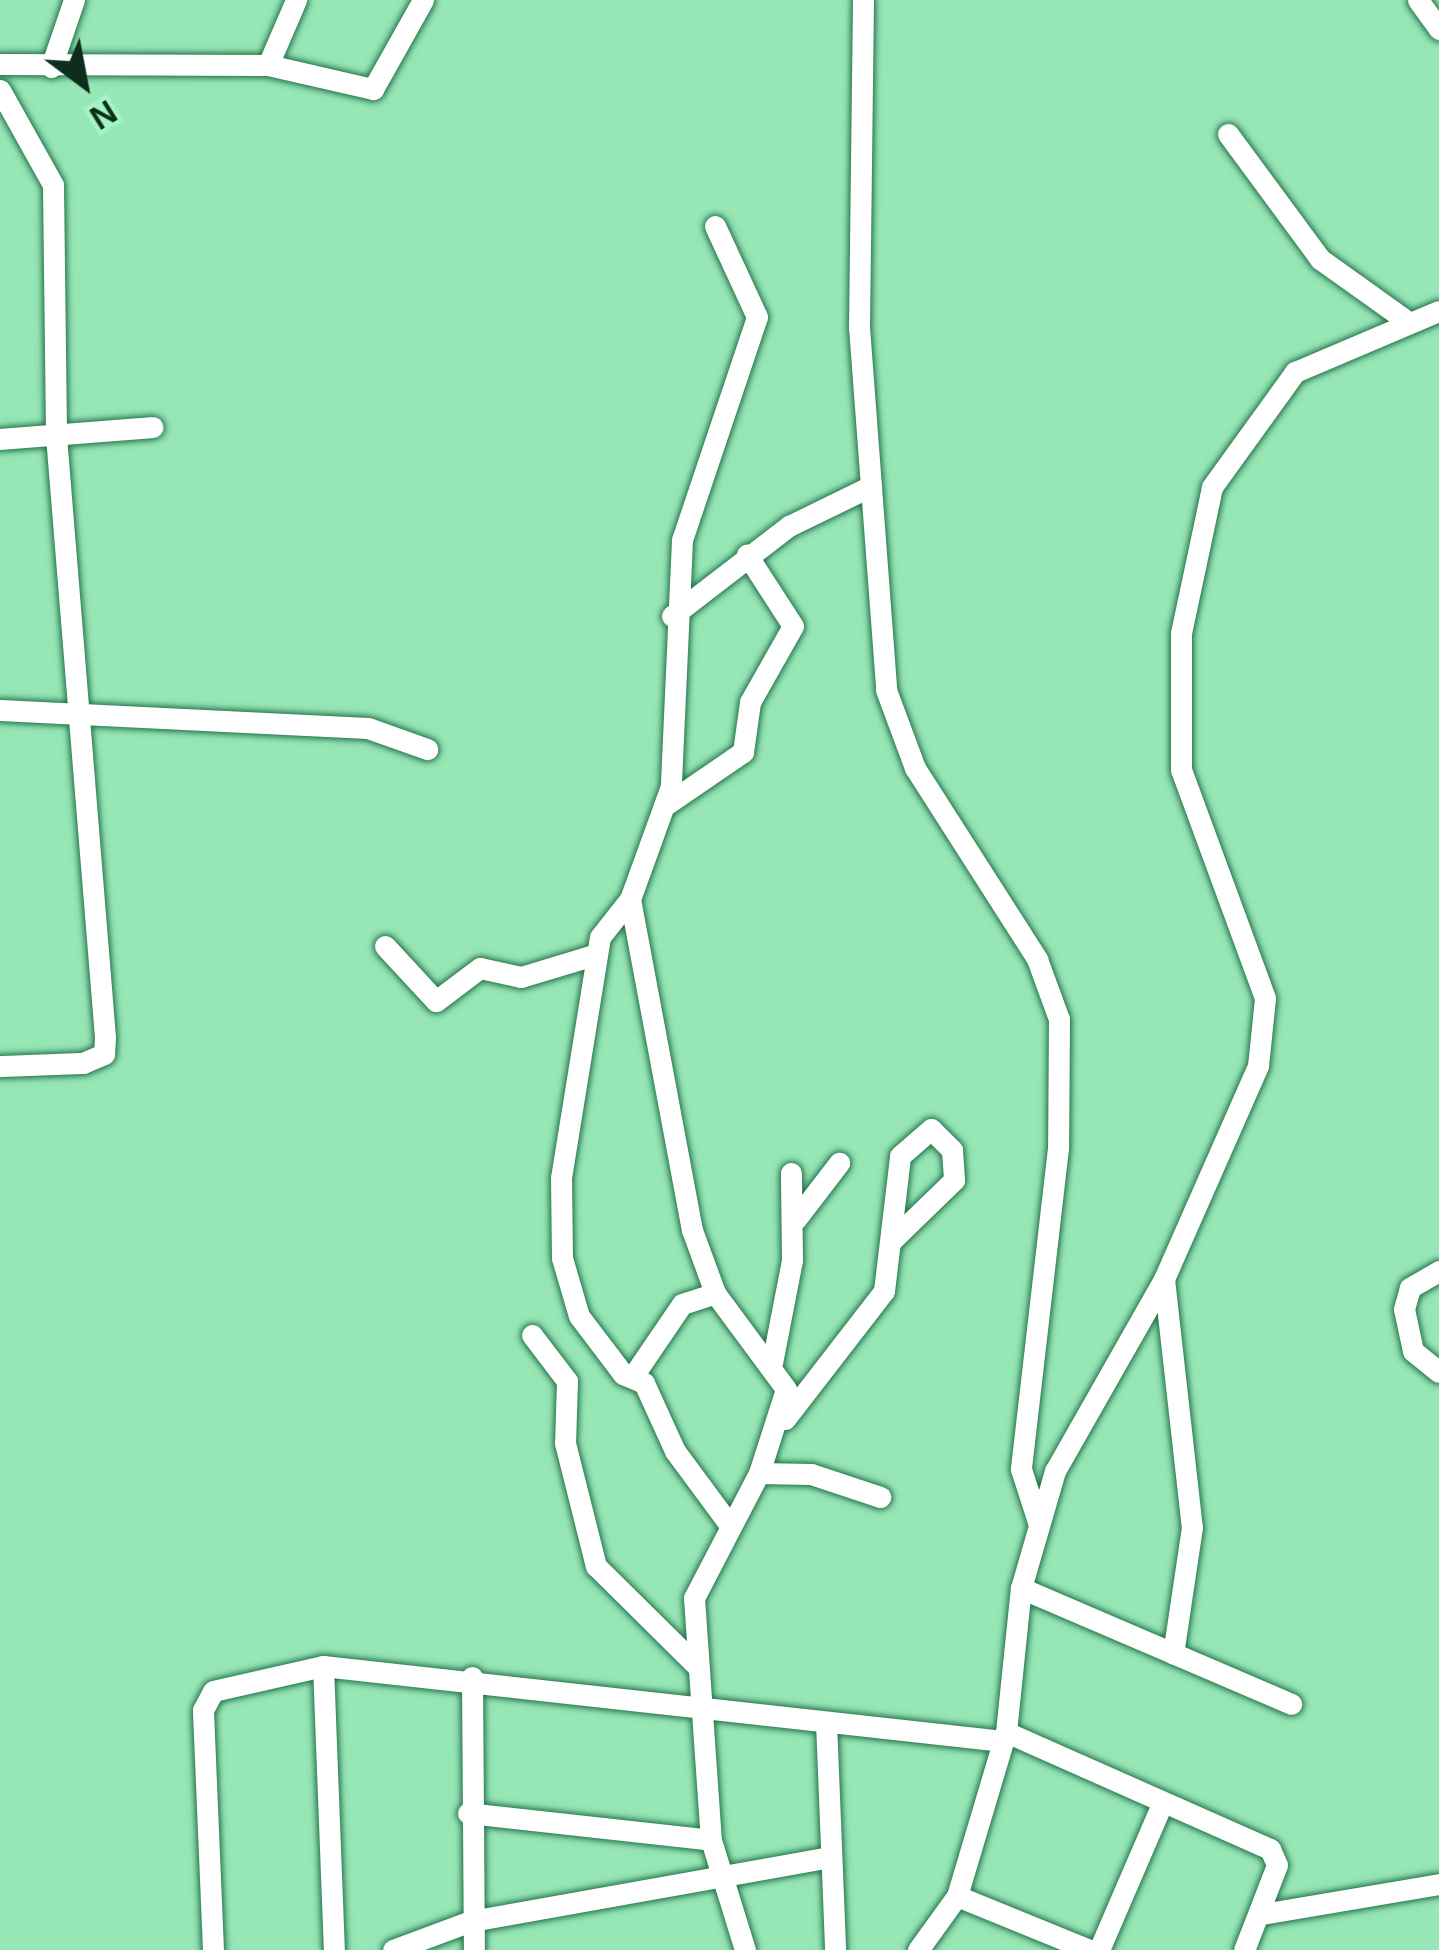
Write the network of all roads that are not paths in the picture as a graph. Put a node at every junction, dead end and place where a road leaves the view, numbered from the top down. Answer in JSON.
{"nodes":[{"id":1,"x":74,"y":0,"type":"edge"},
{"id":2,"x":296,"y":0,"type":"edge"},
{"id":3,"x":423,"y":0,"type":"edge"},
{"id":4,"x":863,"y":0,"type":"edge"},
{"id":5,"x":1418,"y":0,"type":"edge"},
{"id":6,"x":1439,"y":29,"type":"edge"},
{"id":7,"x":0,"y":64,"type":"edge"},
{"id":8,"x":268,"y":65,"type":"junction"},
{"id":9,"x":51,"y":67,"type":"junction"},
{"id":10,"x":0,"y":90,"type":"edge"},
{"id":11,"x":1228,"y":134,"type":"dead end"},
{"id":12,"x":715,"y":226,"type":"dead end"},
{"id":13,"x":1439,"y":310,"type":"edge"},
{"id":14,"x":1407,"y":321,"type":"junction"},
{"id":15,"x":153,"y":427,"type":"dead end"},
{"id":16,"x":56,"y":436,"type":"junction"},
{"id":17,"x":0,"y":440,"type":"edge"},
{"id":18,"x":871,"y":485,"type":"junction"},
{"id":19,"x":747,"y":555,"type":"junction"},
{"id":20,"x":672,"y":617,"type":"junction"},
{"id":21,"x":79,"y":708,"type":"junction"},
{"id":22,"x":0,"y":710,"type":"edge"},
{"id":23,"x":427,"y":749,"type":"dead end"},
{"id":24,"x":664,"y":806,"type":"junction"},
{"id":25,"x":630,"y":898,"type":"junction"},
{"id":26,"x":385,"y":946,"type":"dead end"},
{"id":27,"x":597,"y":954,"type":"junction"},
{"id":28,"x":0,"y":1066,"type":"edge"},
{"id":29,"x":839,"y":1163,"type":"dead end"},
{"id":30,"x":791,"y":1173,"type":"dead end"},
{"id":31,"x":796,"y":1219,"type":"junction"},
{"id":32,"x":892,"y":1240,"type":"junction"},
{"id":33,"x":1439,"y":1271,"type":"edge"},
{"id":34,"x":1163,"y":1279,"type":"junction"},
{"id":35,"x":715,"y":1293,"type":"junction"},
{"id":36,"x":532,"y":1335,"type":"dead end"},
{"id":37,"x":772,"y":1363,"type":"junction"},
{"id":38,"x":1439,"y":1372,"type":"edge"},
{"id":39,"x":633,"y":1376,"type":"junction"},
{"id":40,"x":772,"y":1434,"type":"junction"},
{"id":41,"x":759,"y":1473,"type":"junction"},
{"id":42,"x":880,"y":1497,"type":"dead end"},
{"id":43,"x":1038,"y":1522,"type":"junction"},
{"id":44,"x":729,"y":1525,"type":"junction"},
{"id":45,"x":1021,"y":1588,"type":"junction"},
{"id":46,"x":1173,"y":1654,"type":"junction"},
{"id":47,"x":322,"y":1666,"type":"junction"},
{"id":48,"x":697,"y":1666,"type":"junction"},
{"id":49,"x":472,"y":1677,"type":"junction"},
{"id":50,"x":701,"y":1703,"type":"junction"},
{"id":51,"x":1291,"y":1704,"type":"dead end"},
{"id":52,"x":826,"y":1722,"type":"junction"},
{"id":53,"x":1004,"y":1737,"type":"junction"},
{"id":54,"x":1162,"y":1804,"type":"junction"},
{"id":55,"x":468,"y":1813,"type":"junction"},
{"id":56,"x":712,"y":1840,"type":"junction"},
{"id":57,"x":830,"y":1857,"type":"junction"},
{"id":58,"x":720,"y":1872,"type":"junction"},
{"id":59,"x":1439,"y":1884,"type":"edge"},
{"id":60,"x":957,"y":1896,"type":"junction"},
{"id":61,"x":1262,"y":1914,"type":"junction"},
{"id":62,"x":471,"y":1921,"type":"junction"},
{"id":63,"x":929,"y":1944,"type":"edge"},
{"id":64,"x":213,"y":1950,"type":"edge"},
{"id":65,"x":334,"y":1950,"type":"edge"},
{"id":66,"x":393,"y":1950,"type":"edge"},
{"id":67,"x":474,"y":1950,"type":"edge"},
{"id":68,"x":745,"y":1950,"type":"edge"},
{"id":69,"x":835,"y":1950,"type":"edge"},
{"id":70,"x":1089,"y":1950,"type":"edge"},
{"id":71,"x":1099,"y":1950,"type":"edge"},
{"id":72,"x":1244,"y":1950,"type":"edge"}],
"edges":[{"from":1,"to":9,"type":"street"},
{"from":2,"to":8,"type":"street"},
{"from":3,"to":8,"type":"street"},
{"from":4,"to":18,"type":"street"},
{"from":5,"to":6,"type":"street"},
{"from":7,"to":9,"type":"street"},
{"from":8,"to":9,"type":"street"},
{"from":10,"to":16,"type":"street"},
{"from":11,"to":14,"type":"street"},
{"from":12,"to":20,"type":"street"},
{"from":13,"to":14,"type":"street"},
{"from":14,"to":34,"type":"street"},
{"from":15,"to":16,"type":"street"},
{"from":16,"to":17,"type":"street"},
{"from":16,"to":21,"type":"street"},
{"from":18,"to":19,"type":"street"},
{"from":18,"to":43,"type":"street"},
{"from":19,"to":20,"type":"street"},
{"from":19,"to":24,"type":"street"},
{"from":20,"to":24,"type":"street"},
{"from":21,"to":22,"type":"street"},
{"from":21,"to":23,"type":"street"},
{"from":21,"to":28,"type":"street"},
{"from":24,"to":25,"type":"street"},
{"from":25,"to":27,"type":"street"},
{"from":25,"to":35,"type":"street"},
{"from":26,"to":27,"type":"street"},
{"from":27,"to":39,"type":"street"},
{"from":29,"to":31,"type":"street"},
{"from":30,"to":31,"type":"street"},
{"from":31,"to":37,"type":"street"},
{"from":32,"to":32,"type":"street"},
{"from":32,"to":40,"type":"street"},
{"from":33,"to":38,"type":"street"},
{"from":34,"to":43,"type":"street"},
{"from":34,"to":46,"type":"street"},
{"from":35,"to":37,"type":"street"},
{"from":35,"to":39,"type":"street"},
{"from":36,"to":48,"type":"street"},
{"from":37,"to":40,"type":"street"},
{"from":39,"to":44,"type":"street"},
{"from":40,"to":41,"type":"street"},
{"from":41,"to":42,"type":"street"},
{"from":41,"to":44,"type":"street"},
{"from":43,"to":45,"type":"street"},
{"from":44,"to":48,"type":"street"},
{"from":45,"to":46,"type":"street"},
{"from":45,"to":53,"type":"street"},
{"from":46,"to":51,"type":"street"},
{"from":47,"to":49,"type":"street"},
{"from":47,"to":64,"type":"street"},
{"from":47,"to":65,"type":"street"},
{"from":48,"to":50,"type":"street"},
{"from":49,"to":50,"type":"street"},
{"from":49,"to":55,"type":"street"},
{"from":50,"to":52,"type":"street"},
{"from":50,"to":56,"type":"street"},
{"from":52,"to":53,"type":"street"},
{"from":52,"to":57,"type":"street"},
{"from":53,"to":54,"type":"street"},
{"from":53,"to":60,"type":"street"},
{"from":54,"to":61,"type":"street"},
{"from":54,"to":71,"type":"street"},
{"from":55,"to":56,"type":"street"},
{"from":55,"to":62,"type":"street"},
{"from":56,"to":58,"type":"street"},
{"from":57,"to":58,"type":"street"},
{"from":57,"to":69,"type":"street"},
{"from":58,"to":62,"type":"street"},
{"from":58,"to":68,"type":"street"},
{"from":59,"to":61,"type":"street"},
{"from":60,"to":63,"type":"street"},
{"from":60,"to":70,"type":"street"},
{"from":61,"to":72,"type":"street"},
{"from":62,"to":66,"type":"street"},
{"from":62,"to":67,"type":"street"}]}
